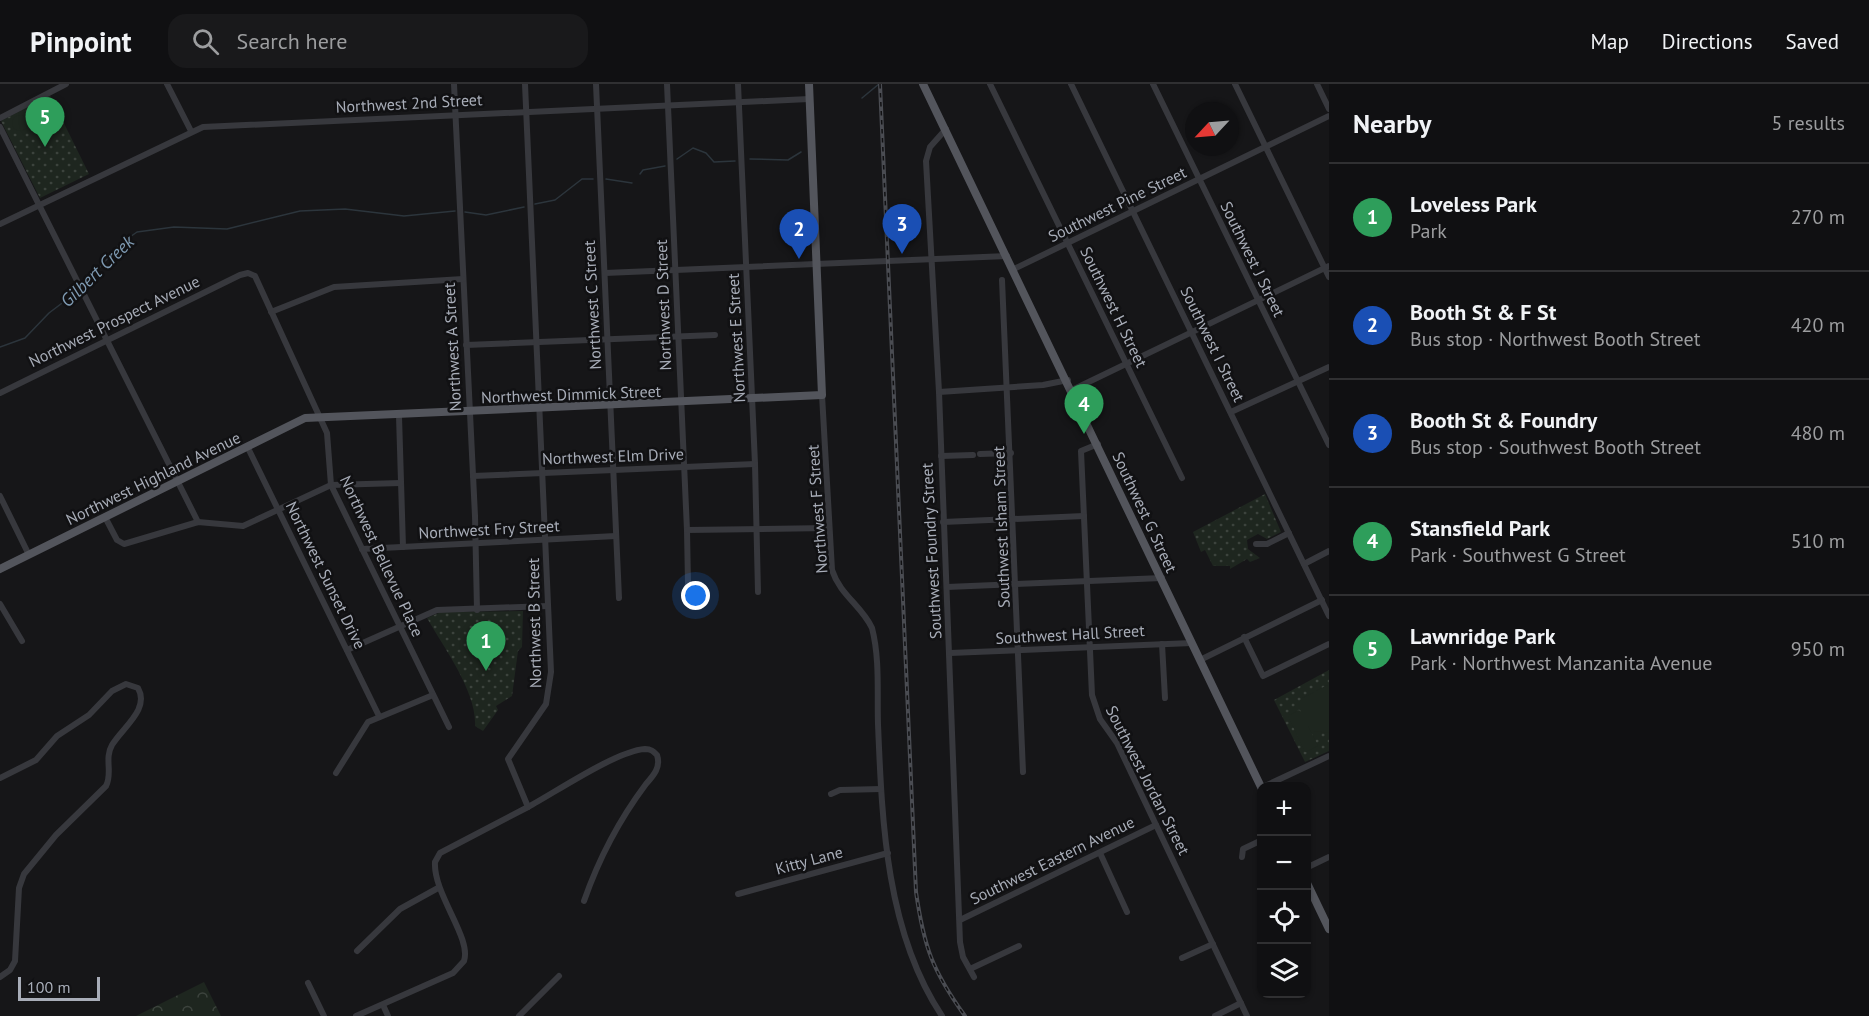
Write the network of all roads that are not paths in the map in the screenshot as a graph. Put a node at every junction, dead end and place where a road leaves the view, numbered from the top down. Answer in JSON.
{"nodes":[{"id":1,"x":66,"y":84,"type":"edge"},
{"id":2,"x":167,"y":84,"type":"edge"},
{"id":3,"x":454,"y":84,"type":"edge"},
{"id":4,"x":525,"y":84,"type":"edge"},
{"id":5,"x":596,"y":84,"type":"edge"},
{"id":6,"x":667,"y":84,"type":"edge"},
{"id":7,"x":738,"y":84,"type":"edge"},
{"id":8,"x":808,"y":84,"type":"edge"},
{"id":9,"x":990,"y":84,"type":"edge"},
{"id":10,"x":1071,"y":84,"type":"edge"},
{"id":11,"x":1153,"y":84,"type":"edge"},
{"id":12,"x":1235,"y":84,"type":"edge"},
{"id":13,"x":1317,"y":84,"type":"edge"},
{"id":14,"x":925,"y":85,"type":"edge"},
{"id":15,"x":809,"y":99,"type":"junction"},
{"id":16,"x":739,"y":102,"type":"junction"},
{"id":17,"x":668,"y":105,"type":"junction"},
{"id":18,"x":597,"y":108,"type":"junction"},
{"id":19,"x":1329,"y":109,"type":"edge"},
{"id":20,"x":526,"y":111,"type":"junction"},
{"id":21,"x":455,"y":114,"type":"junction"},
{"id":22,"x":1329,"y":116,"type":"edge"},
{"id":23,"x":0,"y":118,"type":"edge"},
{"id":24,"x":0,"y":127,"type":"edge"},
{"id":25,"x":946,"y":129,"type":"junction"},
{"id":26,"x":191,"y":131,"type":"junction"},
{"id":27,"x":1265,"y":147,"type":"junction"},
{"id":28,"x":1199,"y":179,"type":"junction"},
{"id":29,"x":39,"y":205,"type":"junction"},
{"id":30,"x":1133,"y":212,"type":"junction"},
{"id":31,"x":0,"y":224,"type":"edge"},
{"id":32,"x":1067,"y":243,"type":"junction"},
{"id":33,"x":1007,"y":256,"type":"junction"},
{"id":34,"x":930,"y":259,"type":"junction"},
{"id":35,"x":817,"y":264,"type":"junction"},
{"id":36,"x":746,"y":267,"type":"junction"},
{"id":37,"x":1327,"y":267,"type":"edge"},
{"id":38,"x":1014,"y":269,"type":"junction"},
{"id":39,"x":676,"y":270,"type":"junction"},
{"id":40,"x":604,"y":273,"type":"junction"},
{"id":41,"x":240,"y":275,"type":"joint"},
{"id":42,"x":1329,"y":277,"type":"edge"},
{"id":43,"x":463,"y":279,"type":"junction"},
{"id":44,"x":1002,"y":280,"type":"dead end"},
{"id":45,"x":1258,"y":299,"type":"junction"},
{"id":46,"x":271,"y":312,"type":"junction"},
{"id":47,"x":1192,"y":332,"type":"junction"},
{"id":48,"x":715,"y":335,"type":"dead end"},
{"id":49,"x":678,"y":336,"type":"junction"},
{"id":50,"x":108,"y":339,"type":"junction"},
{"id":51,"x":607,"y":339,"type":"junction"},
{"id":52,"x":537,"y":342,"type":"junction"},
{"id":53,"x":466,"y":345,"type":"junction"},
{"id":54,"x":1126,"y":364,"type":"junction"},
{"id":55,"x":1329,"y":367,"type":"edge"},
{"id":56,"x":1068,"y":380,"type":"junction"},
{"id":57,"x":1298,"y":381,"type":"junction"},
{"id":58,"x":1008,"y":388,"type":"junction"},
{"id":59,"x":1072,"y":390,"type":"junction"},
{"id":60,"x":939,"y":392,"type":"junction"},
{"id":61,"x":0,"y":393,"type":"edge"},
{"id":62,"x":822,"y":395,"type":"junction"},
{"id":63,"x":752,"y":398,"type":"junction"},
{"id":64,"x":681,"y":403,"type":"junction"},
{"id":65,"x":610,"y":405,"type":"junction"},
{"id":66,"x":539,"y":408,"type":"junction"},
{"id":67,"x":469,"y":411,"type":"junction"},
{"id":68,"x":1231,"y":412,"type":"junction"},
{"id":69,"x":399,"y":416,"type":"junction"},
{"id":70,"x":320,"y":418,"type":"junction"},
{"id":71,"x":1098,"y":444,"type":"junction"},
{"id":72,"x":1329,"y":445,"type":"edge"},
{"id":73,"x":247,"y":446,"type":"junction"},
{"id":74,"x":1011,"y":453,"type":"junction"},
{"id":75,"x":940,"y":456,"type":"junction"},
{"id":76,"x":755,"y":464,"type":"junction"},
{"id":77,"x":684,"y":467,"type":"junction"},
{"id":78,"x":613,"y":470,"type":"junction"},
{"id":79,"x":543,"y":473,"type":"junction"},
{"id":80,"x":472,"y":476,"type":"junction"},
{"id":81,"x":1182,"y":478,"type":"dead end"},
{"id":82,"x":178,"y":481,"type":"junction"},
{"id":83,"x":401,"y":483,"type":"junction"},
{"id":84,"x":331,"y":485,"type":"junction"},
{"id":85,"x":0,"y":496,"type":"edge"},
{"id":86,"x":279,"y":509,"type":"junction"},
{"id":87,"x":1084,"y":516,"type":"junction"},
{"id":88,"x":105,"y":517,"type":"junction"},
{"id":89,"x":1014,"y":519,"type":"junction"},
{"id":90,"x":198,"y":522,"type":"junction"},
{"id":91,"x":943,"y":522,"type":"junction"},
{"id":92,"x":829,"y":528,"type":"junction"},
{"id":93,"x":755,"y":529,"type":"junction"},
{"id":94,"x":687,"y":530,"type":"junction"},
{"id":95,"x":1289,"y":533,"type":"junction"},
{"id":96,"x":616,"y":536,"type":"junction"},
{"id":97,"x":545,"y":539,"type":"junction"},
{"id":98,"x":474,"y":543,"type":"junction"},
{"id":99,"x":1256,"y":544,"type":"dead end"},
{"id":100,"x":403,"y":547,"type":"junction"},
{"id":101,"x":362,"y":549,"type":"junction"},
{"id":102,"x":1329,"y":551,"type":"edge"},
{"id":103,"x":29,"y":555,"type":"junction"},
{"id":104,"x":1304,"y":564,"type":"junction"},
{"id":105,"x":0,"y":569,"type":"edge"},
{"id":106,"x":1162,"y":578,"type":"junction"},
{"id":107,"x":1087,"y":581,"type":"junction"},
{"id":108,"x":1017,"y":584,"type":"junction"},
{"id":109,"x":947,"y":588,"type":"junction"},
{"id":110,"x":758,"y":592,"type":"dead end"},
{"id":111,"x":685,"y":596,"type":"dead end"},
{"id":112,"x":619,"y":598,"type":"dead end"},
{"id":113,"x":1322,"y":600,"type":"junction"},
{"id":114,"x":0,"y":604,"type":"edge"},
{"id":115,"x":548,"y":606,"type":"junction"},
{"id":116,"x":477,"y":610,"type":"junction"},
{"id":117,"x":1329,"y":616,"type":"edge"},
{"id":118,"x":399,"y":625,"type":"junction"},
{"id":119,"x":1244,"y":638,"type":"junction"},
{"id":120,"x":21,"y":641,"type":"dead end"},
{"id":121,"x":1192,"y":643,"type":"junction"},
{"id":122,"x":1162,"y":644,"type":"junction"},
{"id":123,"x":1329,"y":644,"type":"edge"},
{"id":124,"x":1090,"y":647,"type":"junction"},
{"id":125,"x":347,"y":650,"type":"junction"},
{"id":126,"x":1019,"y":650,"type":"junction"},
{"id":127,"x":950,"y":653,"type":"junction"},
{"id":128,"x":1200,"y":660,"type":"junction"},
{"id":129,"x":433,"y":695,"type":"junction"},
{"id":130,"x":1165,"y":698,"type":"dead end"},
{"id":131,"x":379,"y":716,"type":"junction"},
{"id":132,"x":449,"y":727,"type":"dead end"},
{"id":133,"x":1329,"y":756,"type":"edge"},
{"id":134,"x":1023,"y":772,"type":"dead end"},
{"id":135,"x":336,"y":773,"type":"dead end"},
{"id":136,"x":0,"y":778,"type":"edge"},
{"id":137,"x":1259,"y":782,"type":"edge"},
{"id":138,"x":1275,"y":782,"type":"edge"},
{"id":139,"x":881,"y":789,"type":"junction"},
{"id":140,"x":831,"y":794,"type":"dead end"},
{"id":141,"x":528,"y":807,"type":"junction"},
{"id":142,"x":1156,"y":825,"type":"junction"},
{"id":143,"x":1257,"y":842,"type":"edge"},
{"id":144,"x":888,"y":853,"type":"junction"},
{"id":145,"x":1101,"y":853,"type":"junction"},
{"id":146,"x":1242,"y":857,"type":"dead end"},
{"id":147,"x":1329,"y":857,"type":"edge"},
{"id":148,"x":1311,"y":866,"type":"edge"},
{"id":149,"x":438,"y":888,"type":"junction"},
{"id":150,"x":1310,"y":890,"type":"edge"},
{"id":151,"x":738,"y":894,"type":"dead end"},
{"id":152,"x":584,"y":901,"type":"dead end"},
{"id":153,"x":1127,"y":912,"type":"dead end"},
{"id":154,"x":960,"y":920,"type":"junction"},
{"id":155,"x":1329,"y":929,"type":"edge"},
{"id":156,"x":1213,"y":944,"type":"junction"},
{"id":157,"x":1019,"y":946,"type":"dead end"},
{"id":158,"x":357,"y":951,"type":"dead end"},
{"id":159,"x":1182,"y":958,"type":"dead end"},
{"id":160,"x":970,"y":969,"type":"junction"},
{"id":161,"x":560,"y":976,"type":"dead end"},
{"id":162,"x":974,"y":976,"type":"dead end"},
{"id":163,"x":0,"y":977,"type":"edge"},
{"id":164,"x":308,"y":983,"type":"dead end"},
{"id":165,"x":1241,"y":1003,"type":"junction"},
{"id":166,"x":383,"y":1005,"type":"junction"},
{"id":167,"x":324,"y":1016,"type":"edge"},
{"id":168,"x":356,"y":1016,"type":"edge"},
{"id":169,"x":388,"y":1016,"type":"edge"},
{"id":170,"x":519,"y":1016,"type":"edge"},
{"id":171,"x":942,"y":1016,"type":"edge"},
{"id":172,"x":1215,"y":1016,"type":"edge"},
{"id":173,"x":1247,"y":1016,"type":"edge"}],
"edges":[{"from":1,"to":23,"type":"street"},
{"from":2,"to":26,"type":"street"},
{"from":3,"to":21,"type":"street","name":"Northwest A Street"},
{"from":4,"to":20,"type":"street","name":"Northwest B Street"},
{"from":5,"to":18,"type":"street","name":"Northwest C Street"},
{"from":6,"to":17,"type":"street","name":"Northwest D Street"},
{"from":7,"to":16,"type":"street","name":"Northwest E Street"},
{"from":8,"to":15,"type":"main road","name":"Northwest F Street"},
{"from":9,"to":32,"type":"street","name":"Southwest H Street"},
{"from":10,"to":30,"type":"street","name":"Southwest I Street"},
{"from":11,"to":28,"type":"street","name":"Southwest J Street"},
{"from":12,"to":27,"type":"street"},
{"from":13,"to":19,"type":"street"},
{"from":14,"to":25,"type":"main road","name":"Southwest G Street"},
{"from":15,"to":16,"type":"street","name":"Northwest 2nd Street"},
{"from":15,"to":35,"type":"main road","name":"Northwest F Street"},
{"from":16,"to":17,"type":"street","name":"Northwest 2nd Street"},
{"from":16,"to":36,"type":"street","name":"Northwest E Street"},
{"from":17,"to":18,"type":"street","name":"Northwest 2nd Street"},
{"from":17,"to":39,"type":"street","name":"Northwest D Street"},
{"from":18,"to":20,"type":"street","name":"Northwest 2nd Street"},
{"from":18,"to":40,"type":"street","name":"Northwest C Street"},
{"from":20,"to":21,"type":"street","name":"Northwest 2nd Street"},
{"from":20,"to":52,"type":"street","name":"Northwest B Street"},
{"from":21,"to":26,"type":"street","name":"Northwest 2nd Street"},
{"from":21,"to":43,"type":"street","name":"Northwest A Street"},
{"from":22,"to":27,"type":"street","name":"Southwest Pine Street"},
{"from":24,"to":29,"type":"street"},
{"from":25,"to":33,"type":"main road","name":"Southwest G Street"},
{"from":25,"to":34,"type":"street","name":"Southwest Foundry Street"},
{"from":26,"to":29,"type":"street","name":"Northwest 2nd Street"},
{"from":27,"to":28,"type":"street","name":"Southwest Pine Street"},
{"from":27,"to":37,"type":"street"},
{"from":28,"to":30,"type":"street","name":"Southwest Pine Street"},
{"from":28,"to":45,"type":"street","name":"Southwest J Street"},
{"from":29,"to":31,"type":"street","name":"Northwest 2nd Street"},
{"from":29,"to":50,"type":"street"},
{"from":30,"to":32,"type":"street","name":"Southwest Pine Street"},
{"from":30,"to":47,"type":"street","name":"Southwest I Street"},
{"from":32,"to":38,"type":"street","name":"Southwest Pine Street"},
{"from":32,"to":54,"type":"street","name":"Southwest H Street"},
{"from":33,"to":34,"type":"street"},
{"from":33,"to":38,"type":"main road","name":"Southwest G Street"},
{"from":34,"to":35,"type":"street"},
{"from":34,"to":60,"type":"street","name":"Southwest Foundry Street"},
{"from":35,"to":36,"type":"street"},
{"from":35,"to":62,"type":"main road","name":"Northwest F Street"},
{"from":36,"to":39,"type":"street"},
{"from":36,"to":63,"type":"street","name":"Northwest E Street"},
{"from":37,"to":42,"type":"street"},
{"from":37,"to":45,"type":"street"},
{"from":38,"to":56,"type":"main road","name":"Southwest G Street"},
{"from":39,"to":40,"type":"street"},
{"from":39,"to":49,"type":"street","name":"Northwest D Street"},
{"from":40,"to":51,"type":"street","name":"Northwest C Street"},
{"from":41,"to":46,"type":"street","name":"Northwest Bellevue Place"},
{"from":41,"to":50,"type":"street","name":"Northwest Prospect Avenue"},
{"from":43,"to":46,"type":"street"},
{"from":43,"to":53,"type":"street","name":"Northwest A Street"},
{"from":44,"to":58,"type":"street","name":"Southwest Isham Street"},
{"from":45,"to":47,"type":"street"},
{"from":45,"to":57,"type":"street","name":"Southwest J Street"},
{"from":46,"to":70,"type":"street","name":"Northwest Bellevue Place"},
{"from":47,"to":54,"type":"street"},
{"from":47,"to":68,"type":"street","name":"Southwest I Street"},
{"from":48,"to":49,"type":"street"},
{"from":49,"to":51,"type":"street"},
{"from":49,"to":64,"type":"street","name":"Northwest D Street"},
{"from":50,"to":61,"type":"street","name":"Northwest Prospect Avenue"},
{"from":50,"to":82,"type":"street"},
{"from":51,"to":52,"type":"street"},
{"from":51,"to":65,"type":"street","name":"Northwest C Street"},
{"from":52,"to":53,"type":"street"},
{"from":52,"to":66,"type":"street","name":"Northwest B Street"},
{"from":53,"to":67,"type":"street","name":"Northwest A Street"},
{"from":54,"to":59,"type":"street"},
{"from":54,"to":81,"type":"street","name":"Southwest H Street"},
{"from":55,"to":57,"type":"street"},
{"from":56,"to":58,"type":"street"},
{"from":56,"to":59,"type":"main road","name":"Southwest G Street"},
{"from":57,"to":68,"type":"street"},
{"from":57,"to":72,"type":"street","name":"Southwest J Street"},
{"from":58,"to":60,"type":"street"},
{"from":58,"to":74,"type":"street","name":"Southwest Isham Street"},
{"from":59,"to":71,"type":"main road","name":"Southwest G Street"},
{"from":60,"to":75,"type":"street","name":"Southwest Foundry Street"},
{"from":62,"to":63,"type":"main road","name":"Northwest Dimmick Street"},
{"from":62,"to":92,"type":"street","name":"Northwest F Street"},
{"from":63,"to":64,"type":"main road","name":"Northwest Dimmick Street"},
{"from":63,"to":76,"type":"street","name":"Northwest E Street"},
{"from":64,"to":65,"type":"main road","name":"Northwest Dimmick Street"},
{"from":64,"to":77,"type":"street","name":"Northwest D Street"},
{"from":65,"to":66,"type":"main road","name":"Northwest Dimmick Street"},
{"from":65,"to":78,"type":"street","name":"Northwest C Street"},
{"from":66,"to":67,"type":"main road","name":"Northwest Dimmick Street"},
{"from":66,"to":79,"type":"street","name":"Northwest B Street"},
{"from":67,"to":69,"type":"main road","name":"Northwest Dimmick Street"},
{"from":67,"to":80,"type":"street","name":"Northwest A Street"},
{"from":68,"to":95,"type":"street","name":"Southwest I Street"},
{"from":69,"to":70,"type":"main road","name":"Northwest Dimmick Street"},
{"from":69,"to":83,"type":"street"},
{"from":70,"to":73,"type":"main road","name":"Northwest Highland Avenue"},
{"from":70,"to":84,"type":"street","name":"Northwest Bellevue Place"},
{"from":71,"to":87,"type":"street","name":"Southwest Jordan Street"},
{"from":71,"to":106,"type":"main road","name":"Southwest G Street"},
{"from":73,"to":82,"type":"main road","name":"Northwest Highland Avenue"},
{"from":73,"to":86,"type":"street","name":"Northwest Sunset Drive"},
{"from":74,"to":75,"type":"street"},
{"from":74,"to":89,"type":"street","name":"Southwest Isham Street"},
{"from":75,"to":91,"type":"street","name":"Southwest Foundry Street"},
{"from":76,"to":77,"type":"street","name":"Northwest Elm Drive"},
{"from":76,"to":93,"type":"street","name":"Northwest E Street"},
{"from":77,"to":78,"type":"street","name":"Northwest Elm Drive"},
{"from":77,"to":94,"type":"street","name":"Northwest D Street"},
{"from":78,"to":79,"type":"street","name":"Northwest Elm Drive"},
{"from":78,"to":96,"type":"street","name":"Northwest C Street"},
{"from":79,"to":80,"type":"street","name":"Northwest Elm Drive"},
{"from":79,"to":97,"type":"street","name":"Northwest B Street"},
{"from":80,"to":98,"type":"street","name":"Northwest A Street"},
{"from":82,"to":88,"type":"main road","name":"Northwest Highland Avenue"},
{"from":82,"to":90,"type":"street"},
{"from":83,"to":84,"type":"street"},
{"from":83,"to":100,"type":"street"},
{"from":84,"to":86,"type":"street"},
{"from":84,"to":101,"type":"street","name":"Northwest Bellevue Place"},
{"from":85,"to":103,"type":"street"},
{"from":86,"to":90,"type":"street"},
{"from":86,"to":125,"type":"street","name":"Northwest Sunset Drive"},
{"from":87,"to":89,"type":"street"},
{"from":87,"to":107,"type":"street","name":"Southwest Jordan Street"},
{"from":88,"to":90,"type":"street"},
{"from":88,"to":103,"type":"main road","name":"Northwest Highland Avenue"},
{"from":89,"to":91,"type":"street"},
{"from":89,"to":108,"type":"street","name":"Southwest Isham Street"},
{"from":91,"to":109,"type":"street","name":"Southwest Foundry Street"},
{"from":92,"to":93,"type":"street"},
{"from":92,"to":139,"type":"street","name":"Northwest F Street"},
{"from":93,"to":94,"type":"street"},
{"from":93,"to":110,"type":"street","name":"Northwest E Street"},
{"from":94,"to":111,"type":"street","name":"Northwest D Street"},
{"from":95,"to":99,"type":"street"},
{"from":95,"to":104,"type":"street","name":"Southwest I Street"},
{"from":96,"to":97,"type":"street","name":"Northwest Fry Street"},
{"from":96,"to":112,"type":"street","name":"Northwest C Street"},
{"from":97,"to":98,"type":"street","name":"Northwest Fry Street"},
{"from":97,"to":115,"type":"street","name":"Northwest B Street"},
{"from":98,"to":100,"type":"street","name":"Northwest Fry Street"},
{"from":98,"to":116,"type":"street","name":"Northwest A Street"},
{"from":100,"to":101,"type":"street","name":"Northwest Fry Street"},
{"from":101,"to":118,"type":"street","name":"Northwest Bellevue Place"},
{"from":102,"to":104,"type":"street"},
{"from":103,"to":105,"type":"main road","name":"Northwest Highland Avenue"},
{"from":104,"to":113,"type":"street","name":"Southwest I Street"},
{"from":106,"to":107,"type":"street"},
{"from":106,"to":121,"type":"main road","name":"Southwest G Street"},
{"from":107,"to":108,"type":"street"},
{"from":107,"to":124,"type":"street","name":"Southwest Jordan Street"},
{"from":108,"to":109,"type":"street"},
{"from":108,"to":126,"type":"street","name":"Southwest Isham Street"},
{"from":109,"to":127,"type":"street","name":"Southwest Foundry Street"},
{"from":113,"to":117,"type":"street","name":"Southwest I Street"},
{"from":113,"to":119,"type":"street"},
{"from":114,"to":120,"type":"street"},
{"from":115,"to":116,"type":"street"},
{"from":115,"to":141,"type":"street","name":"Northwest B Street"},
{"from":116,"to":118,"type":"street"},
{"from":118,"to":125,"type":"street"},
{"from":118,"to":129,"type":"street","name":"Northwest Bellevue Place"},
{"from":119,"to":123,"type":"street"},
{"from":119,"to":128,"type":"street"},
{"from":121,"to":122,"type":"street","name":"Southwest Hall Street"},
{"from":121,"to":128,"type":"main road","name":"Southwest G Street"},
{"from":122,"to":124,"type":"street","name":"Southwest Hall Street"},
{"from":122,"to":130,"type":"street"},
{"from":124,"to":126,"type":"street","name":"Southwest Hall Street"},
{"from":124,"to":142,"type":"street","name":"Southwest Jordan Street"},
{"from":125,"to":131,"type":"street","name":"Northwest Sunset Drive"},
{"from":126,"to":127,"type":"street","name":"Southwest Hall Street"},
{"from":126,"to":134,"type":"street","name":"Southwest Isham Street"},
{"from":127,"to":154,"type":"street","name":"Southwest Foundry Street"},
{"from":128,"to":137,"type":"main road","name":"Southwest G Street"},
{"from":129,"to":131,"type":"street"},
{"from":129,"to":132,"type":"street","name":"Northwest Bellevue Place"},
{"from":131,"to":135,"type":"street"},
{"from":133,"to":138,"type":"street"},
{"from":136,"to":163,"type":"street"},
{"from":139,"to":140,"type":"street"},
{"from":139,"to":144,"type":"street","name":"Northwest F Street"},
{"from":141,"to":149,"type":"street"},
{"from":141,"to":152,"type":"street"},
{"from":142,"to":145,"type":"street","name":"Southwest Eastern Avenue"},
{"from":142,"to":156,"type":"street","name":"Southwest Jordan Street"},
{"from":143,"to":146,"type":"street"},
{"from":144,"to":151,"type":"street","name":"Kitty Lane"},
{"from":144,"to":171,"type":"street","name":"Northwest F Street"},
{"from":145,"to":153,"type":"street"},
{"from":145,"to":154,"type":"street","name":"Southwest Eastern Avenue"},
{"from":147,"to":148,"type":"street"},
{"from":149,"to":158,"type":"street"},
{"from":149,"to":166,"type":"street"},
{"from":150,"to":155,"type":"main road"},
{"from":154,"to":160,"type":"street","name":"Southwest Foundry Street"},
{"from":156,"to":159,"type":"street"},
{"from":156,"to":165,"type":"street","name":"Southwest Jordan Street"},
{"from":157,"to":160,"type":"street"},
{"from":160,"to":162,"type":"street","name":"Southwest Foundry Street"},
{"from":161,"to":170,"type":"street"},
{"from":164,"to":167,"type":"street"},
{"from":165,"to":172,"type":"street"},
{"from":165,"to":173,"type":"street","name":"Southwest Jordan Street"},
{"from":166,"to":168,"type":"street"},
{"from":166,"to":169,"type":"street"}]}
